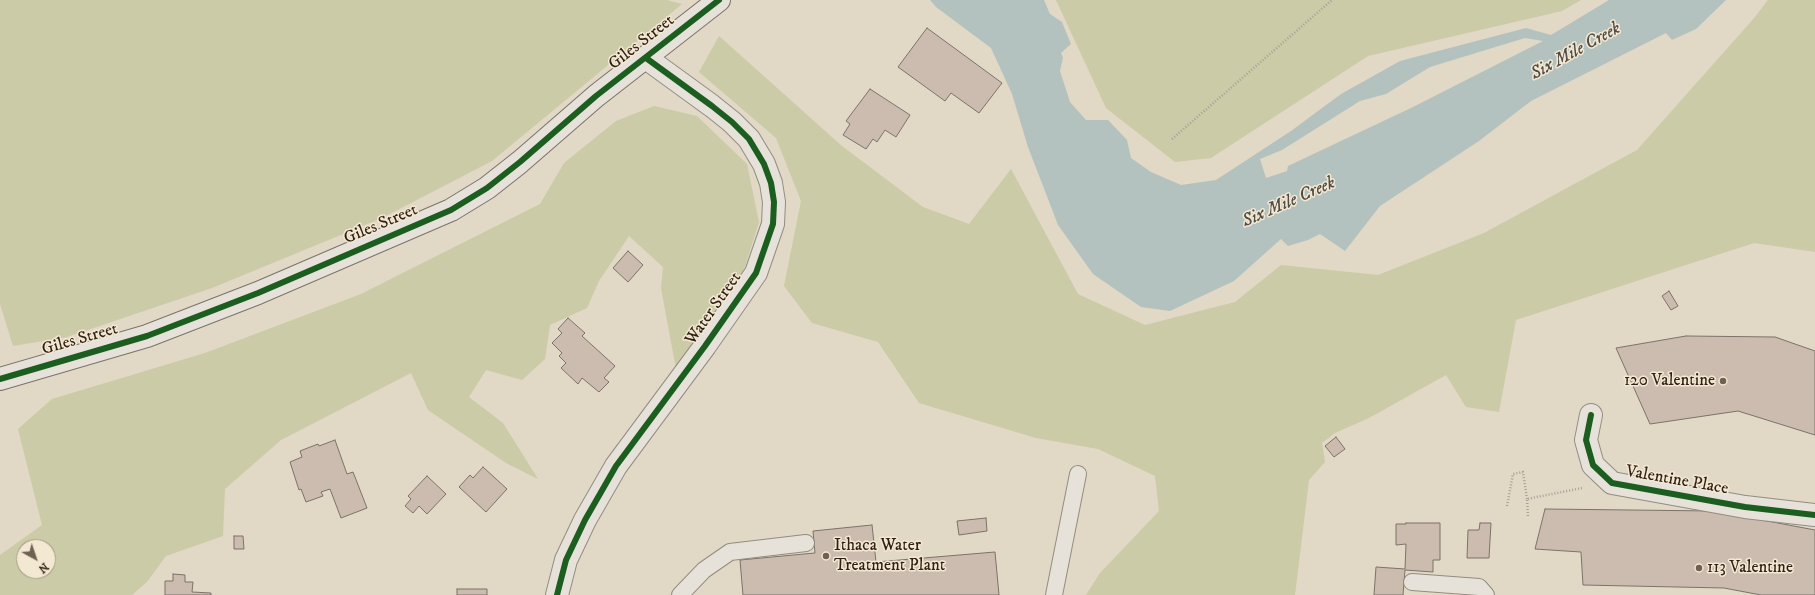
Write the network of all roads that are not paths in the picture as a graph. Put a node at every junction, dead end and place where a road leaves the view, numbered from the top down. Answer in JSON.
{"nodes":[{"id":1,"x":719,"y":0,"type":"edge"},
{"id":2,"x":646,"y":58,"type":"junction"},
{"id":3,"x":0,"y":379,"type":"edge"},
{"id":4,"x":1591,"y":415,"type":"dead end"},
{"id":5,"x":1078,"y":474,"type":"dead end"},
{"id":6,"x":1815,"y":515,"type":"edge"},
{"id":7,"x":806,"y":543,"type":"dead end"},
{"id":8,"x":1412,"y":582,"type":"dead end"},
{"id":9,"x":557,"y":595,"type":"edge"},
{"id":10,"x":680,"y":595,"type":"edge"},
{"id":11,"x":1054,"y":595,"type":"edge"},
{"id":12,"x":1486,"y":595,"type":"edge"}],
"edges":[{"from":1,"to":2,"type":"street","name":"Giles Street"},
{"from":2,"to":3,"type":"street","name":"Giles Street"},
{"from":2,"to":9,"type":"street","name":"Water Street"},
{"from":4,"to":6,"type":"street","name":"Valentine Place"},
{"from":5,"to":11,"type":"lane"},
{"from":7,"to":10,"type":"lane"},
{"from":8,"to":12,"type":"lane"}]}
